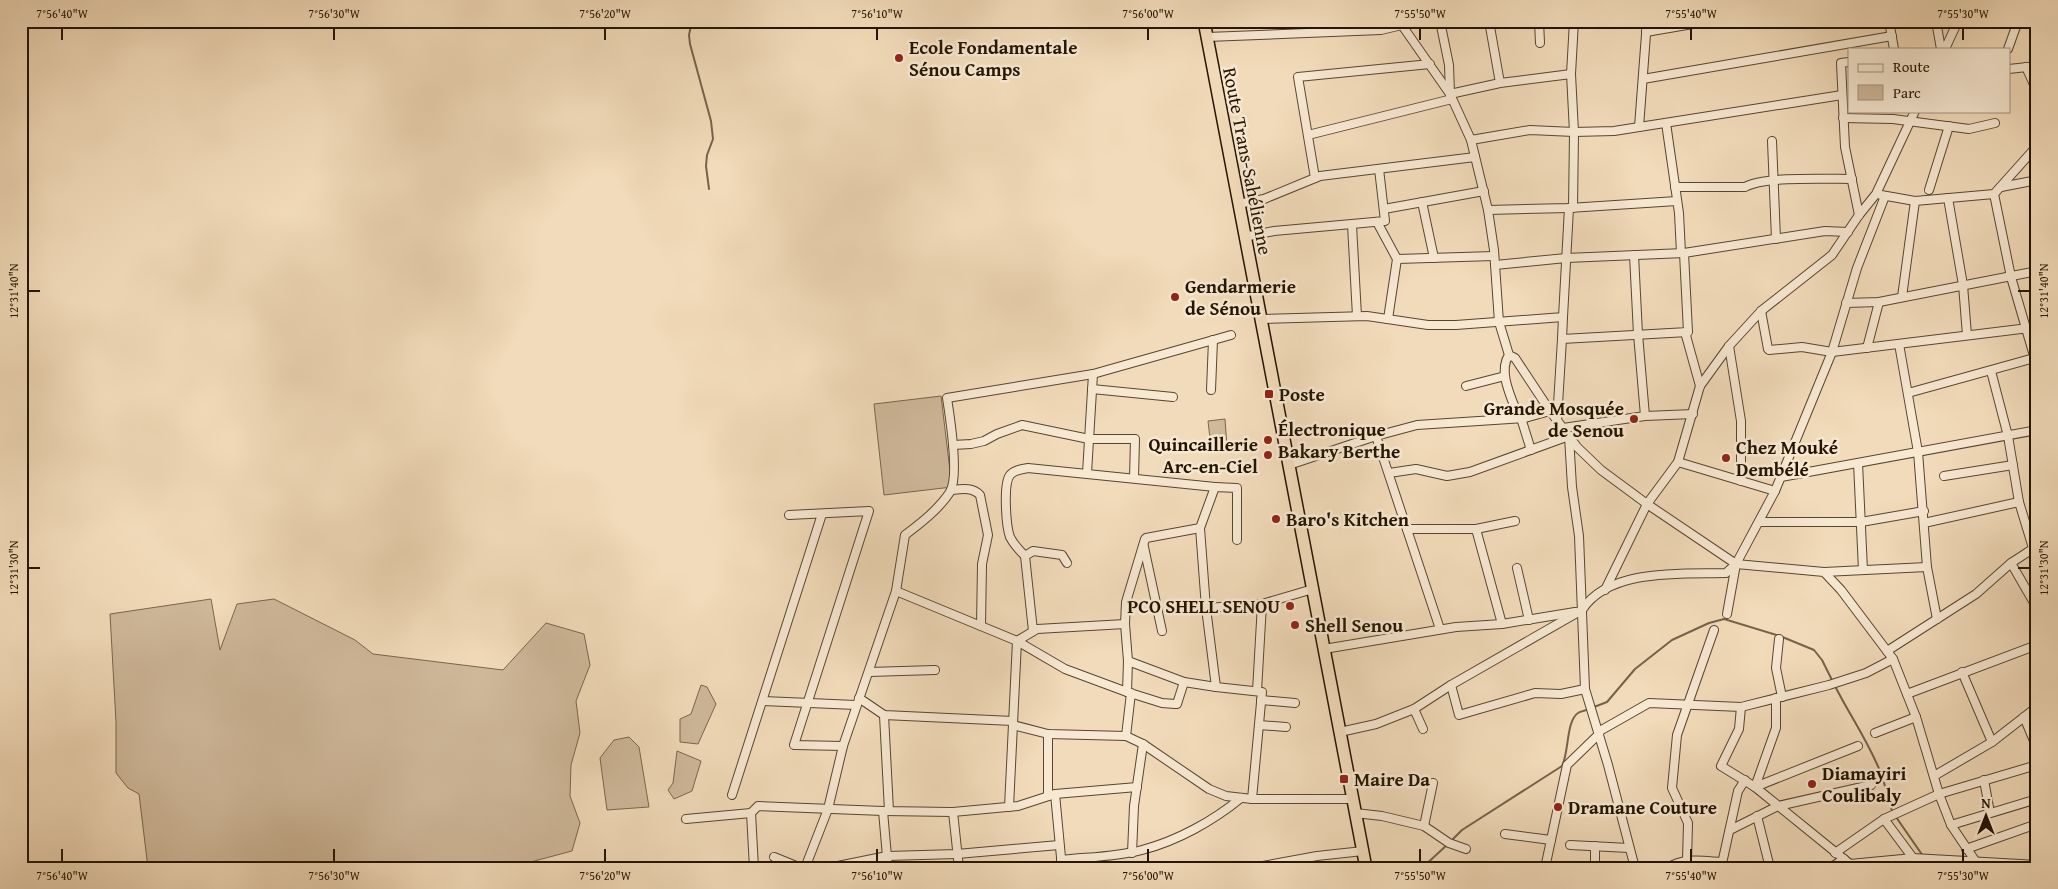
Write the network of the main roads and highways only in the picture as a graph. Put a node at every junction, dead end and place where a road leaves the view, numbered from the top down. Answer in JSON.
{"nodes":[{"id":1,"x":1204,"y":21,"type":"edge"},
{"id":2,"x":1366,"y":868,"type":"edge"}],
"edges":[{"from":1,"to":2,"type":"highway","name":"Route Trans-Sahélienne"}]}
